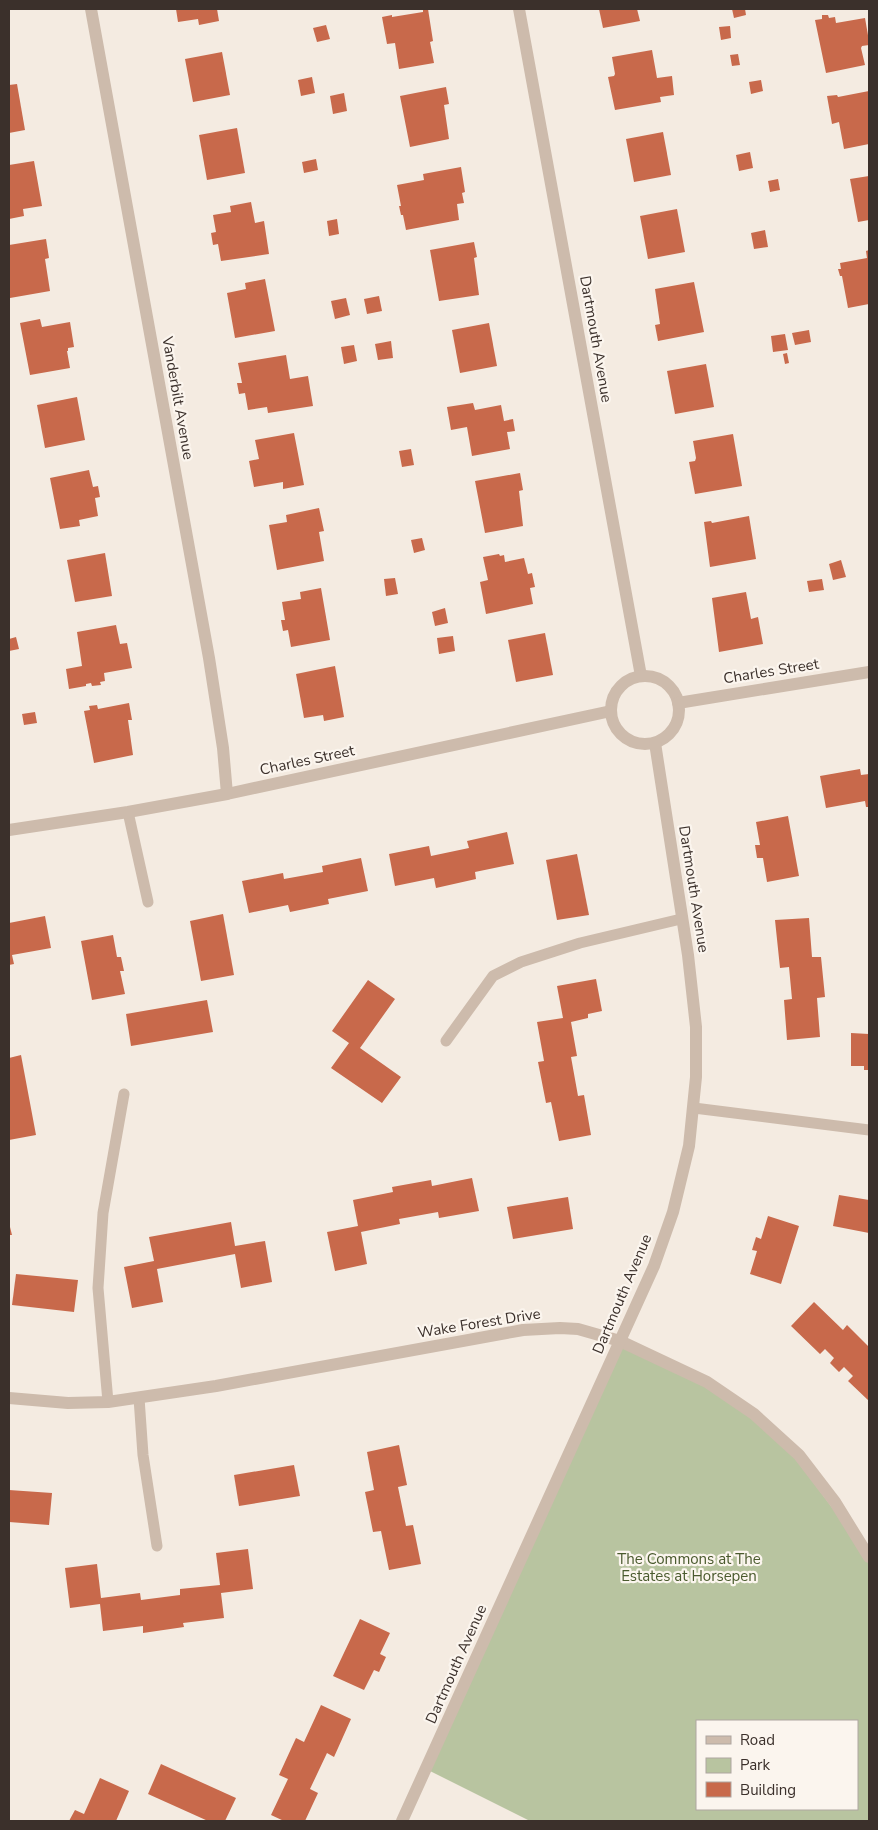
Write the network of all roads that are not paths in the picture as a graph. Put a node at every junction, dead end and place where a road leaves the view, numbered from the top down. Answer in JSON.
{"nodes":[{"id":1,"x":91,"y":9,"type":"edge"},
{"id":2,"x":519,"y":9,"type":"edge"},
{"id":3,"x":869,"y":672,"type":"edge"},
{"id":4,"x":641,"y":676,"type":"junction"},
{"id":5,"x":678,"y":703,"type":"junction"},
{"id":6,"x":611,"y":711,"type":"junction"},
{"id":7,"x":655,"y":743,"type":"junction"},
{"id":8,"x":227,"y":794,"type":"junction"},
{"id":9,"x":128,"y":812,"type":"junction"},
{"id":10,"x":9,"y":830,"type":"edge"},
{"id":11,"x":148,"y":902,"type":"dead end"},
{"id":12,"x":681,"y":919,"type":"junction"},
{"id":13,"x":446,"y":1041,"type":"dead end"},
{"id":14,"x":124,"y":1094,"type":"dead end"},
{"id":15,"x":694,"y":1108,"type":"junction"},
{"id":16,"x":869,"y":1130,"type":"edge"},
{"id":17,"x":620,"y":1341,"type":"junction"},
{"id":18,"x":9,"y":1398,"type":"edge"},
{"id":19,"x":139,"y":1398,"type":"junction"},
{"id":20,"x":108,"y":1402,"type":"junction"},
{"id":21,"x":158,"y":1546,"type":"dead end"},
{"id":22,"x":869,"y":1558,"type":"edge"},
{"id":23,"x":402,"y":1821,"type":"edge"}],
"edges":[{"from":1,"to":8,"type":"street","name":"Vanderbilt Avenue"},
{"from":2,"to":4,"type":"street","name":"Dartmouth Avenue"},
{"from":3,"to":5,"type":"street","name":"Charles Street"},
{"from":4,"to":5,"type":"street"},
{"from":4,"to":6,"type":"street"},
{"from":5,"to":7,"type":"street"},
{"from":6,"to":7,"type":"street"},
{"from":6,"to":8,"type":"street","name":"Charles Street"},
{"from":7,"to":12,"type":"street","name":"Dartmouth Avenue"},
{"from":8,"to":9,"type":"street","name":"Charles Street"},
{"from":9,"to":10,"type":"street","name":"Charles Street"},
{"from":9,"to":11,"type":"lane"},
{"from":12,"to":13,"type":"lane"},
{"from":12,"to":15,"type":"street","name":"Dartmouth Avenue"},
{"from":14,"to":20,"type":"lane"},
{"from":15,"to":16,"type":"lane"},
{"from":15,"to":17,"type":"street","name":"Dartmouth Avenue"},
{"from":17,"to":19,"type":"street","name":"Wake Forest Drive"},
{"from":17,"to":22,"type":"street","name":"Wake Forest Drive"},
{"from":17,"to":23,"type":"street","name":"Dartmouth Avenue"},
{"from":18,"to":20,"type":"street","name":"Wake Forest Drive"},
{"from":19,"to":20,"type":"street","name":"Wake Forest Drive"},
{"from":19,"to":21,"type":"lane"}]}
